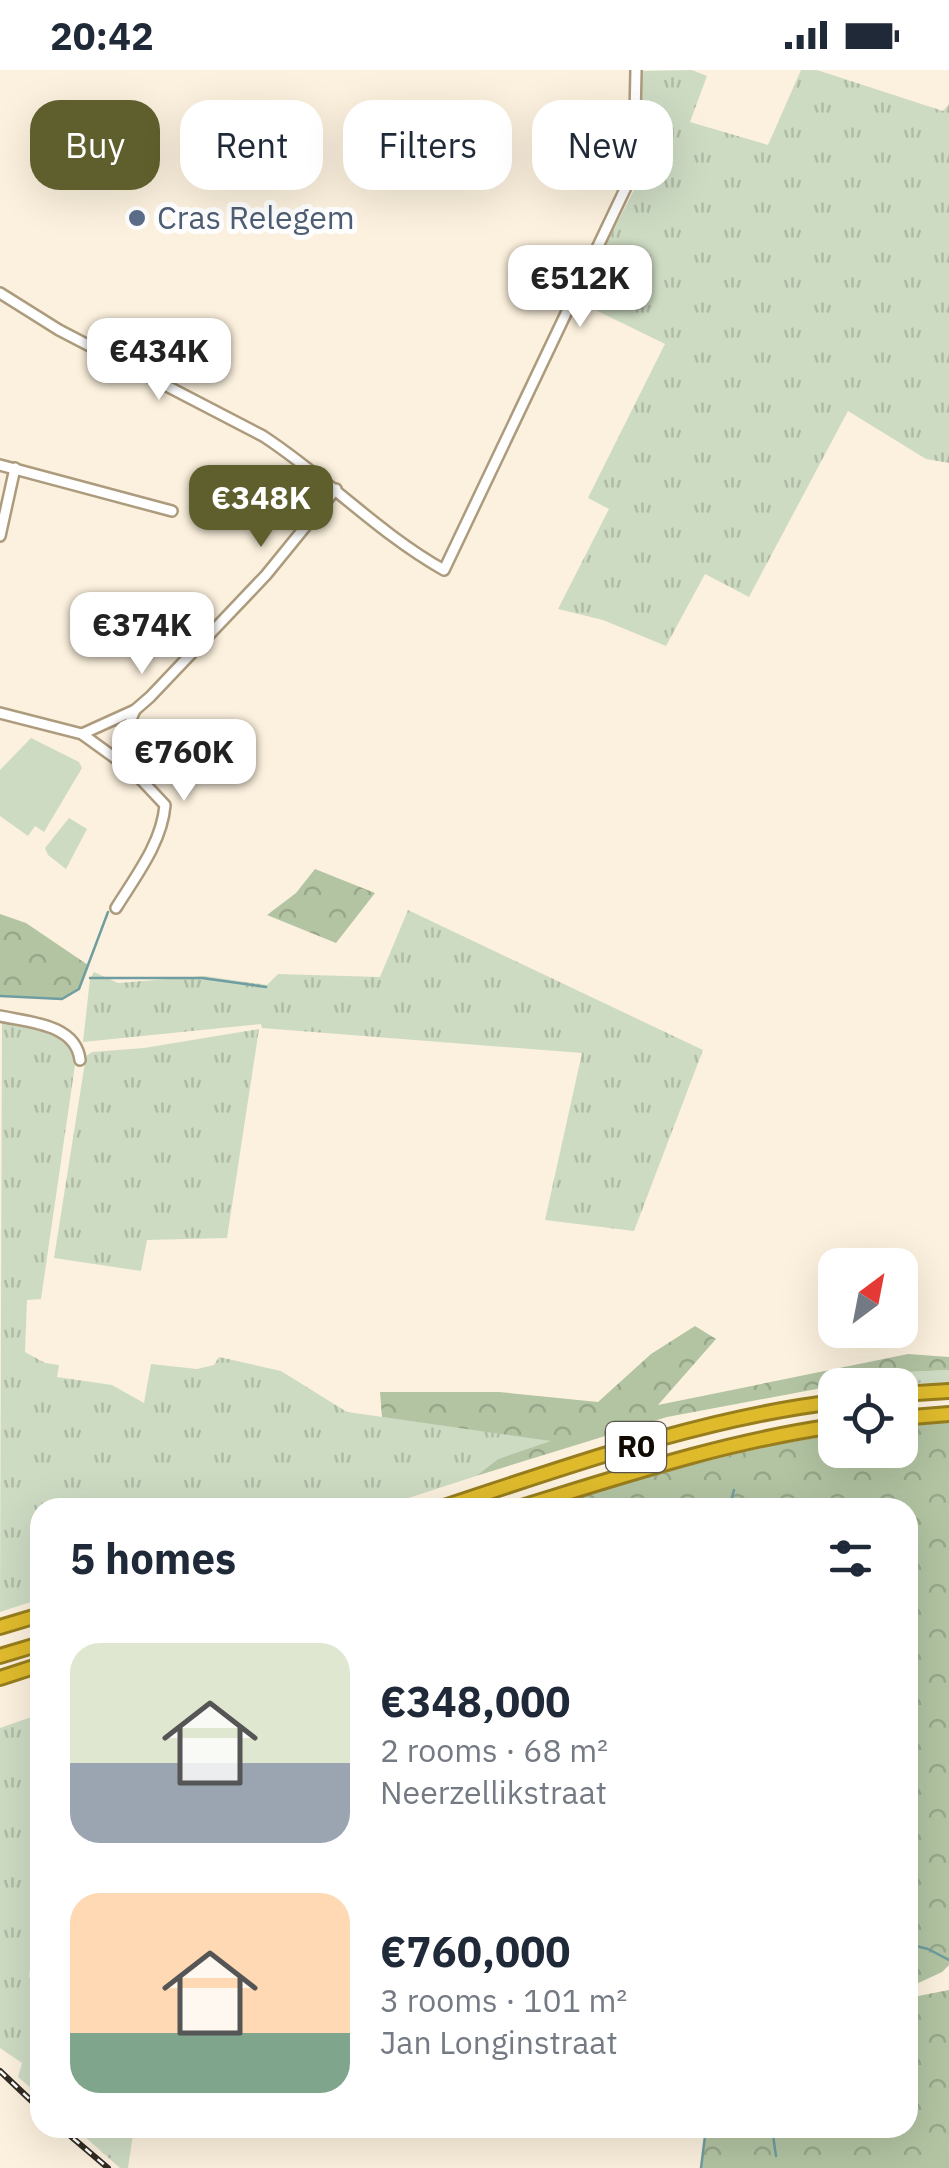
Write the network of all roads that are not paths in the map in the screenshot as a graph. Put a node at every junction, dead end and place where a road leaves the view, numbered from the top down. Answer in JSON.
{"nodes":[{"id":1,"x":636,"y":70,"type":"edge"},
{"id":2,"x":0,"y":293,"type":"edge"},
{"id":3,"x":0,"y":465,"type":"edge"},
{"id":4,"x":14,"y":468,"type":"junction"},
{"id":5,"x":336,"y":489,"type":"junction"},
{"id":6,"x":172,"y":511,"type":"dead end"},
{"id":7,"x":0,"y":536,"type":"edge"},
{"id":8,"x":134,"y":710,"type":"junction"},
{"id":9,"x":0,"y":712,"type":"edge"},
{"id":10,"x":82,"y":734,"type":"junction"},
{"id":11,"x":115,"y":757,"type":"junction"},
{"id":12,"x":116,"y":908,"type":"dead end"},
{"id":13,"x":0,"y":1016,"type":"edge"},
{"id":14,"x":80,"y":1060,"type":"dead end"},
{"id":15,"x":949,"y":1391,"type":"edge"},
{"id":16,"x":918,"y":1393,"type":"edge"},
{"id":17,"x":818,"y":1404,"type":"edge"},
{"id":18,"x":949,"y":1414,"type":"edge"},
{"id":19,"x":918,"y":1417,"type":"edge"},
{"id":20,"x":818,"y":1428,"type":"edge"},
{"id":21,"x":473,"y":1498,"type":"edge"},
{"id":22,"x":550,"y":1498,"type":"edge"},
{"id":23,"x":30,"y":1618,"type":"edge"},
{"id":24,"x":0,"y":1627,"type":"edge"},
{"id":25,"x":30,"y":1647,"type":"edge"},
{"id":26,"x":0,"y":1656,"type":"edge"},
{"id":27,"x":30,"y":1668,"type":"edge"},
{"id":28,"x":0,"y":1678,"type":"edge"}],
"edges":[{"from":1,"to":5,"type":"street"},
{"from":2,"to":5,"type":"street"},
{"from":3,"to":4,"type":"street"},
{"from":4,"to":6,"type":"street"},
{"from":4,"to":7,"type":"street"},
{"from":5,"to":8,"type":"street"},
{"from":8,"to":10,"type":"street"},
{"from":8,"to":11,"type":"street"},
{"from":9,"to":10,"type":"street"},
{"from":10,"to":11,"type":"street"},
{"from":11,"to":12,"type":"street"},
{"from":13,"to":14,"type":"street"},
{"from":15,"to":16,"type":"highway"},
{"from":17,"to":21,"type":"highway","number":"R0"},
{"from":18,"to":19,"type":"highway"},
{"from":20,"to":22,"type":"highway","number":"R0"},
{"from":23,"to":24,"type":"highway"},
{"from":25,"to":26,"type":"highway"},
{"from":27,"to":28,"type":"highway"}]}
